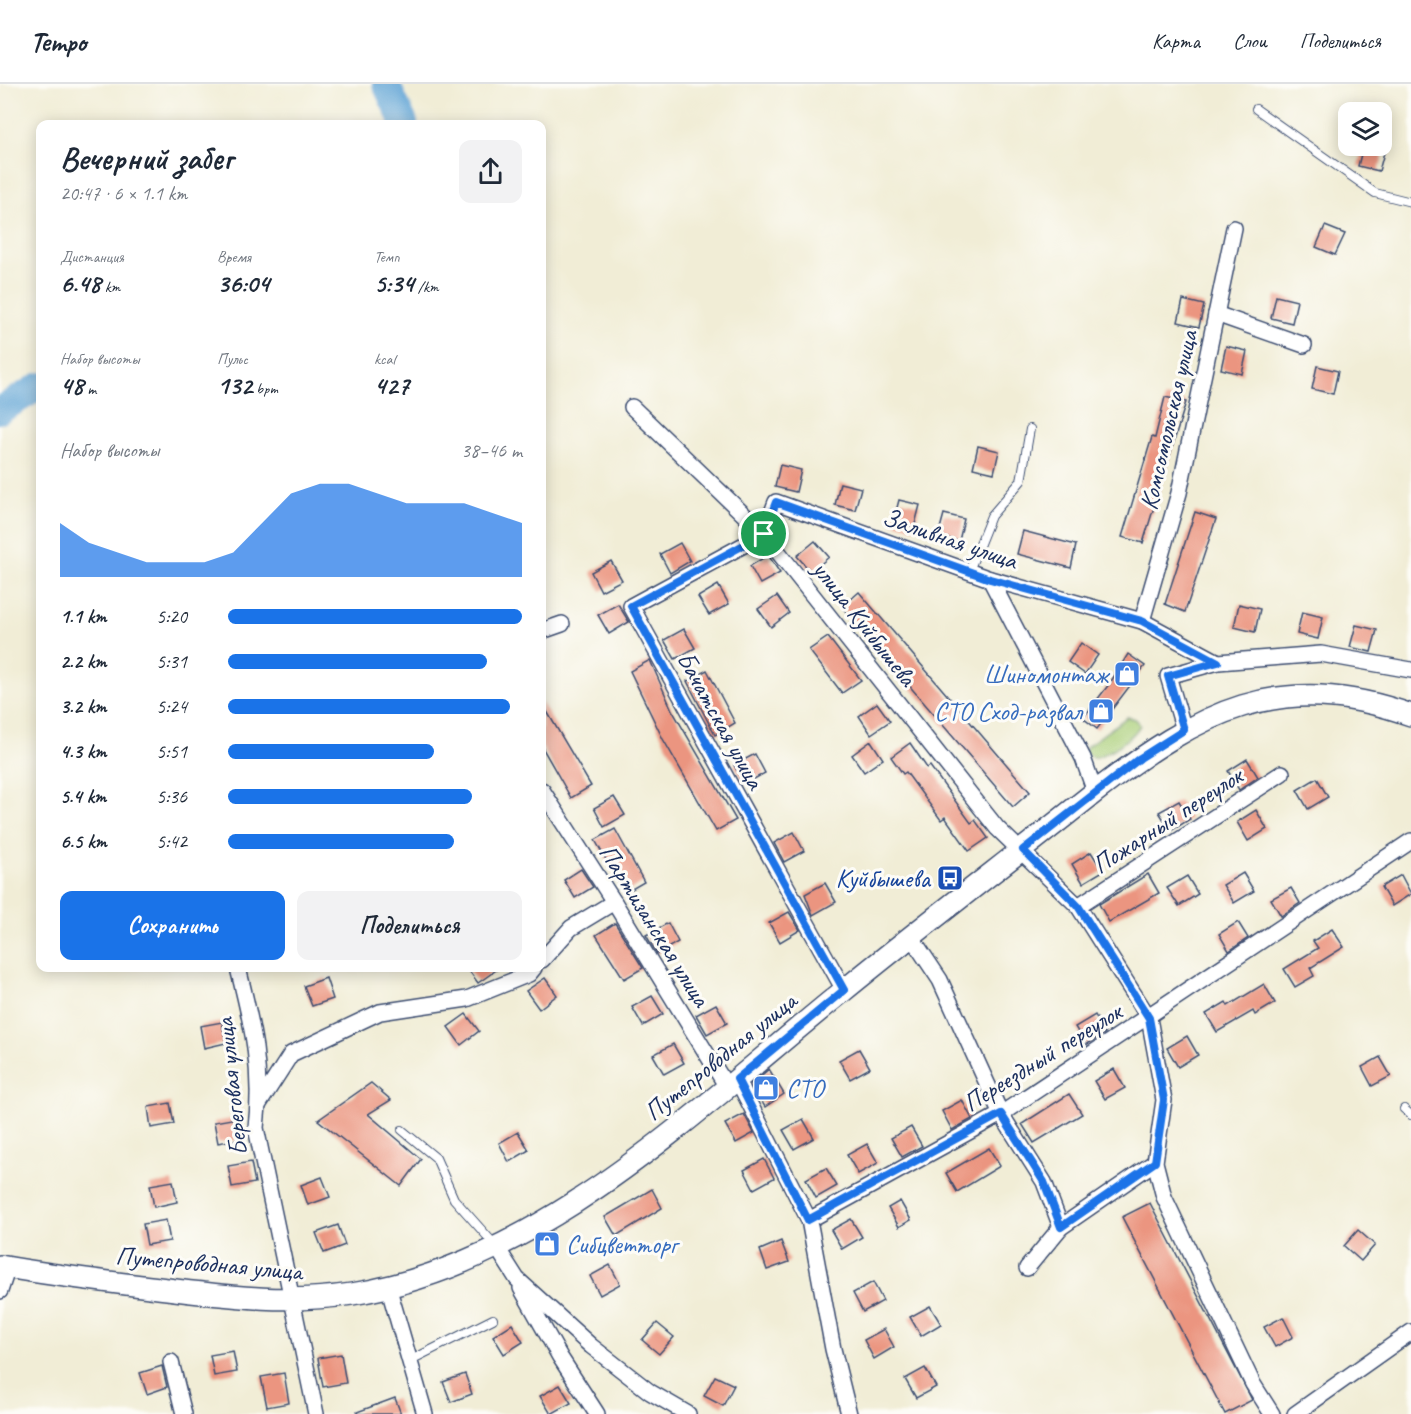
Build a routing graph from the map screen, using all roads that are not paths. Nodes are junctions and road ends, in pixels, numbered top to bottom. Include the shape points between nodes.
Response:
1 (1256, 109) dead end
2 (1411, 202) edge
3 (1234, 228) dead end
4 (1216, 314) junction
5 (1304, 345) dead end
6 (632, 407) dead end
7 (1030, 429) dead end
8 (764, 534) junction
9 (969, 571) junction
10 (990, 579) junction
11 (1142, 621) junction
12 (562, 624) dead end
13 (546, 630) edge
14 (1218, 662) junction
15 (1411, 670) edge
16 (1411, 715) edge
17 (1184, 730) junction
18 (1282, 774) dead end
19 (1095, 792) junction
20 (546, 796) edge
21 (1411, 841) edge
22 (1023, 850) junction
23 (614, 902) junction
24 (1078, 906) junction
25 (912, 938) junction
26 (546, 956) edge
27 (239, 972) edge
28 (531, 972) edge
29 (844, 990) junction
30 (1149, 1018) junction
31 (732, 1083) junction
32 (259, 1104) junction
33 (1404, 1109) dead end
34 (1001, 1114) junction
35 (1411, 1116) edge
36 (402, 1130) dead end
37 (1155, 1162) junction
38 (808, 1220) junction
39 (1061, 1227) junction
40 (499, 1250) junction
41 (4, 1266) edge
42 (1028, 1268) dead end
43 (388, 1286) junction
44 (0, 1291) edge
45 (291, 1301) junction
46 (493, 1319) dead end
47 (1411, 1332) edge
48 (409, 1361) junction
49 (171, 1362) dead end
50 (184, 1414) edge
51 (316, 1414) edge
52 (425, 1414) edge
53 (597, 1414) edge
54 (688, 1414) edge
55 (849, 1414) edge
56 (1272, 1414) edge
57 (1295, 1414) edge

1 - 2 lane via 1375,193
3 - 4 street, Комсомольская улица
4 - 5 street
4 - 11 street, Комсомольская улица via 1179,493
6 - 8 street, улица Куйбышева
7 - 9 lane via 1021,481 991,516
8 - 9 street, Заливная улица via 776,502
8 - 22 street, улица Куйбышева via 997,828
8 - 29 street, Бачатская улица via 631,606
9 - 10 street, Заливная улица
10 - 11 street, Заливная улица
10 - 19 street via 1083,758
11 - 14 street, Заливная улица
12 - 13 street
14 - 15 street via 1321,654
14 - 17 street via 1168,676
16 - 17 main road, Путепроводная улица via 1346,696 1292,696 1239,706
17 - 19 main road, Путепроводная улица
18 - 24 street, Пожарный переулок
19 - 22 main road, Путепроводная улица
20 - 23 street, Партизанская улица
21 - 30 street, Переездный переулок
22 - 24 street, улица Куйбышева
22 - 25 main road, Путепроводная улица
23 - 26 street via 572,928
23 - 31 street, Партизанская улица
24 - 30 street, улица Куйбышева
25 - 29 main road, Путепроводная улица
25 - 34 street via 940,980
27 - 32 street, Береговая улица via 256,1044
28 - 32 street via 467,999 380,1012 291,1054
29 - 31 main road, Путепроводная улица
30 - 34 street, Переездный переулок
30 - 37 street via 1164,1100
31 - 38 street, Партизанская улица
31 - 40 main road, Путепроводная улица via 585,1195
32 - 45 street, Береговая улица via 256,1128
33 - 35 lane
34 - 38 street, Переездный переулок
34 - 39 street via 1044,1182
36 - 40 lane via 436,1158 454,1199
37 - 39 street
37 - 56 street via 1164,1197 1253,1384
38 - 55 street, Партизанская улица
39 - 42 street
40 - 43 main road, Путепроводная улица
40 - 53 street
40 - 54 street via 517,1279 591,1346 650,1392
41 - 44 street
41 - 45 main road, Путепроводная улица via 227,1297
43 - 45 main road, Путепроводная улица
43 - 48 street
45 - 51 street, Береговая улица
46 - 48 lane
47 - 57 street
48 - 52 street
49 - 50 street

